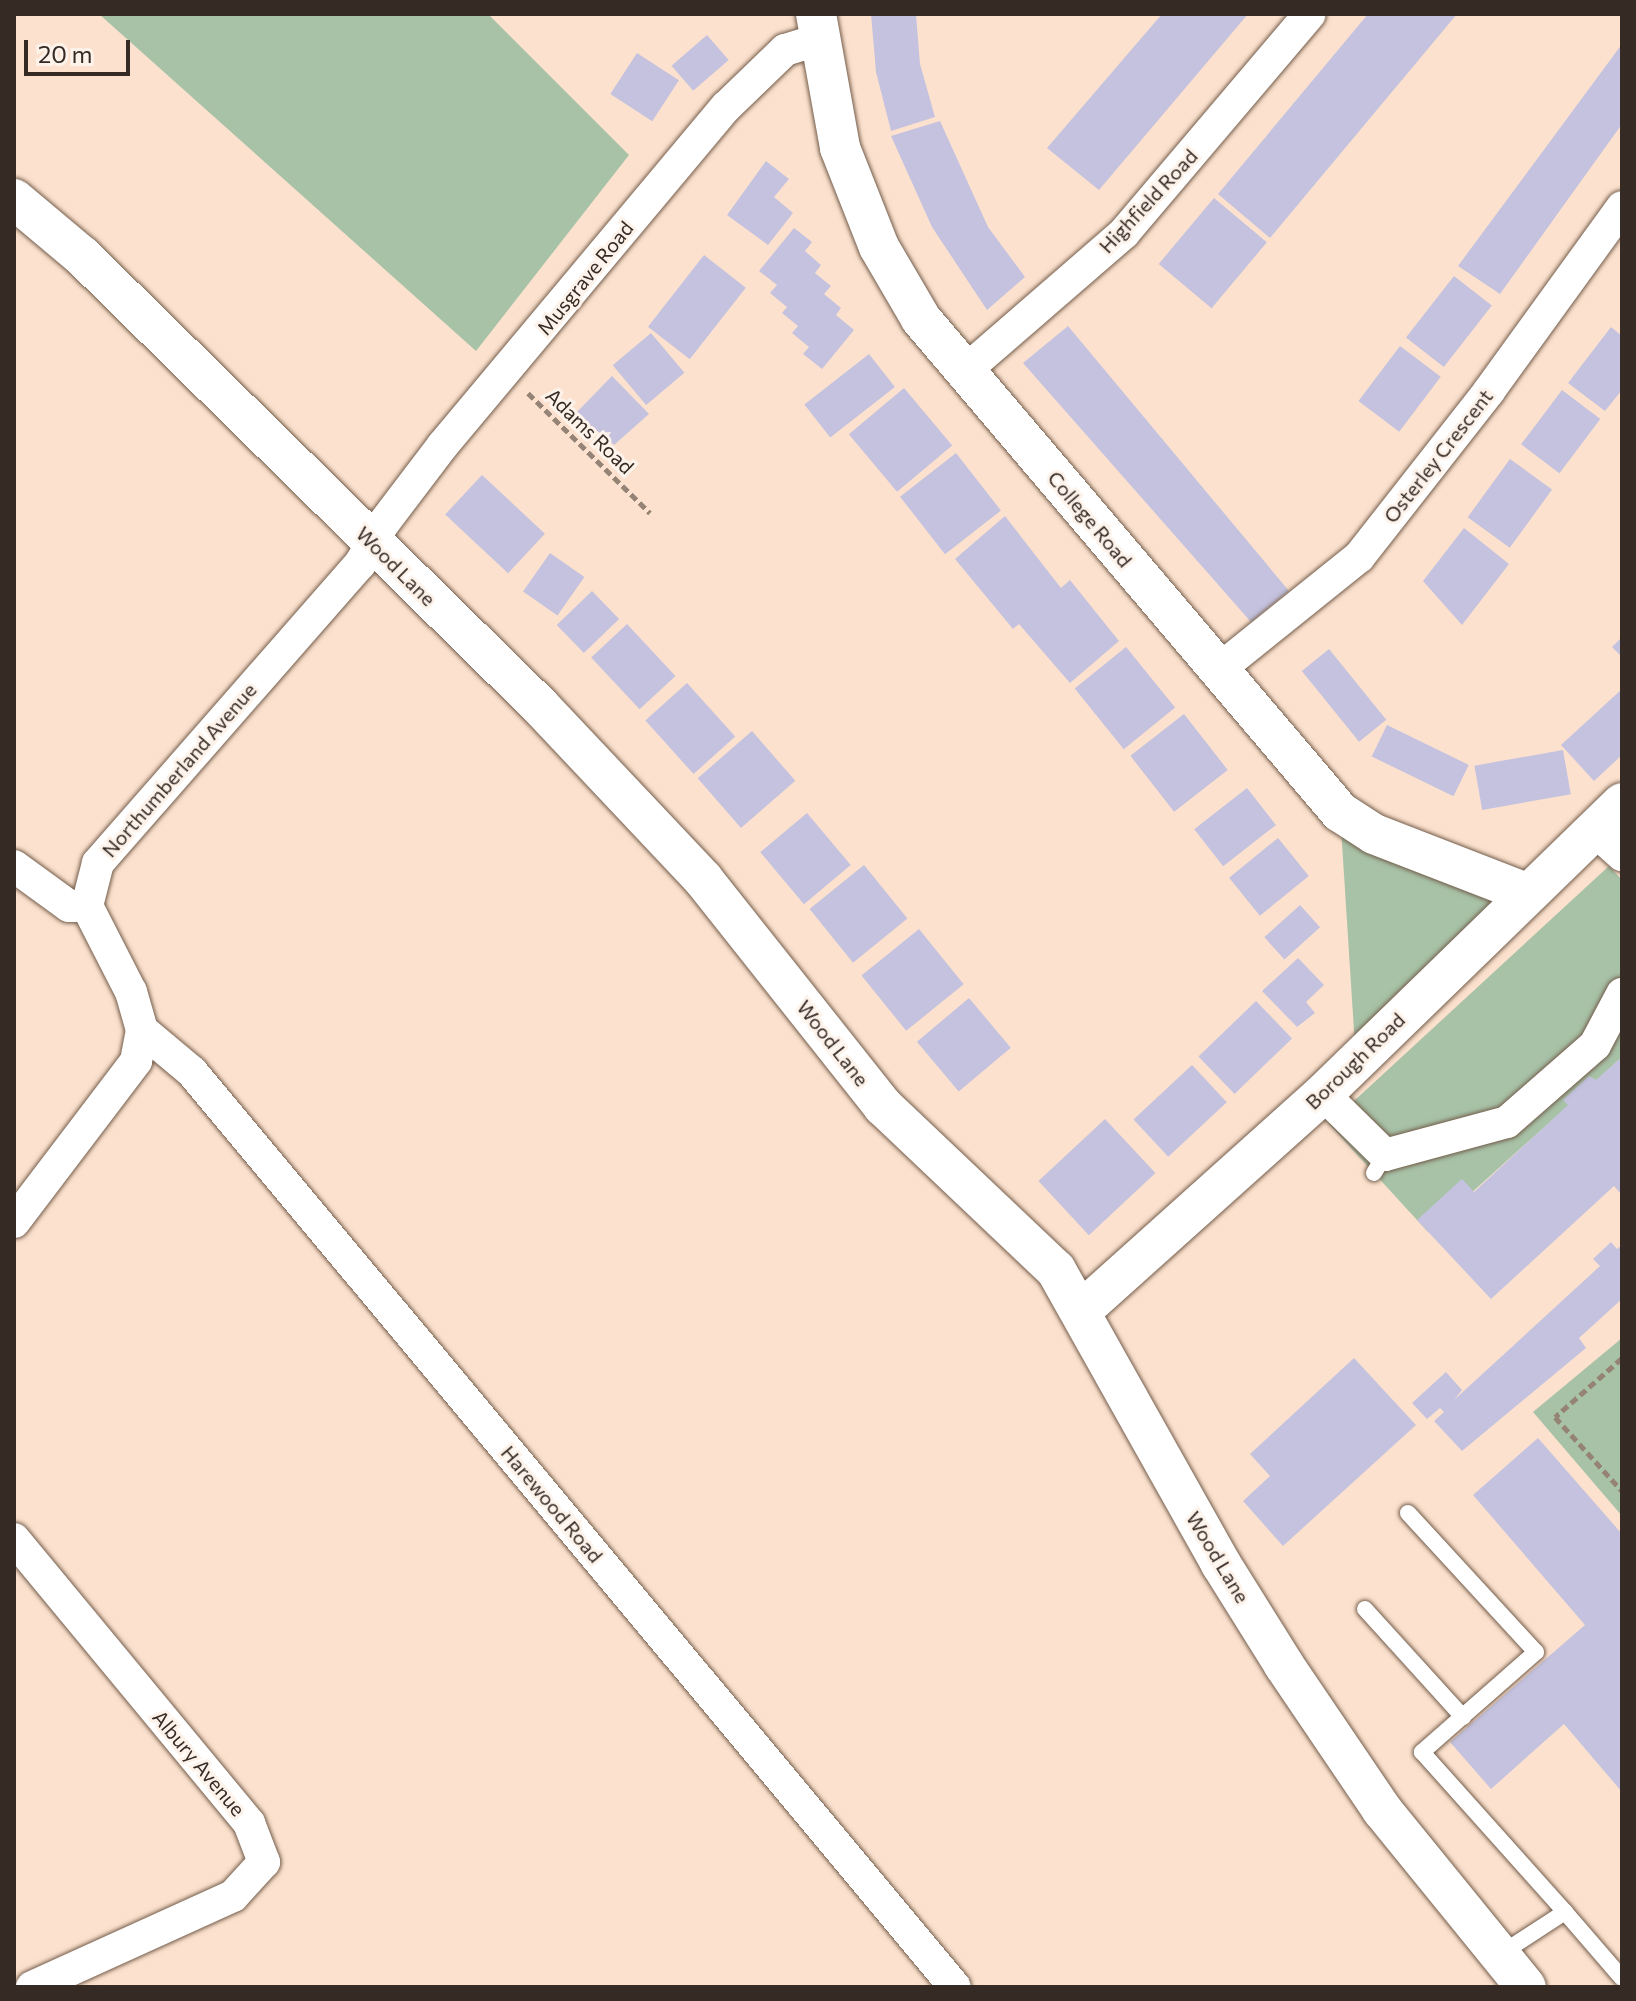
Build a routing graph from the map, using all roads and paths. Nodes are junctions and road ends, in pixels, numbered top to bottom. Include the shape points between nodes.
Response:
1 (1310, 14) edge
2 (817, 27) edge
3 (14, 199) edge
4 (1622, 207) edge
5 (966, 370) junction
6 (507, 373) junction
7 (650, 513) dead end
8 (372, 542) junction
9 (1217, 671) junction
10 (1613, 829) edge
11 (14, 866) edge
12 (1526, 893) junction
13 (87, 906) junction
14 (1622, 994) edge
15 (142, 1030) junction
16 (1323, 1094) junction
17 (14, 1222) edge
18 (1081, 1311) junction
19 (1622, 1358) edge
20 (1622, 1491) edge
21 (1408, 1513) dead end
22 (14, 1539) edge
23 (1365, 1609) dead end
24 (1463, 1717) junction
25 (1565, 1912) junction
26 (1498, 1956) junction
27 (1622, 1978) edge
28 (32, 1987) edge
29 (955, 1987) edge
30 (1526, 1987) edge

1 - 5 street, Highfield Road via 1124,233
2 - 5 street, College Road via 840,148 879,247 921,319
2 - 6 street, Musgrave Road via 726,107
3 - 8 street, Wood Lane via 82,256
4 - 9 street, Osterley Crescent via 1489,391 1359,557
5 - 9 street, College Road
6 - 7 path, Adams Road
6 - 8 street, Musgrave Road via 443,445
8 - 13 street, Northumberland Avenue via 360,564 98,863
8 - 18 street, Wood Lane via 540,706 703,879 883,1106 1056,1270
9 - 12 street, College Road via 1340,812 1374,834
10 - 12 street, Borough Road
11 - 13 street via 69,906
12 - 16 street, Borough Road
13 - 15 street via 131,992
14 - 16 street via 1595,1045 1507,1122 1380,1164
15 - 17 street via 136,1061
15 - 29 street, Harewood Road via 192,1072
16 - 18 street, Borough Road
18 - 26 street, Wood Lane via 1221,1564 1284,1665 1382,1810
19 - 20 path via 1555,1417
21 - 24 lane via 1536,1652
22 - 28 street, Albury Avenue via 249,1823 264,1862 233,1896
23 - 24 lane
24 - 25 lane via 1422,1752
25 - 26 lane
25 - 27 lane
26 - 30 street, Wood Lane

